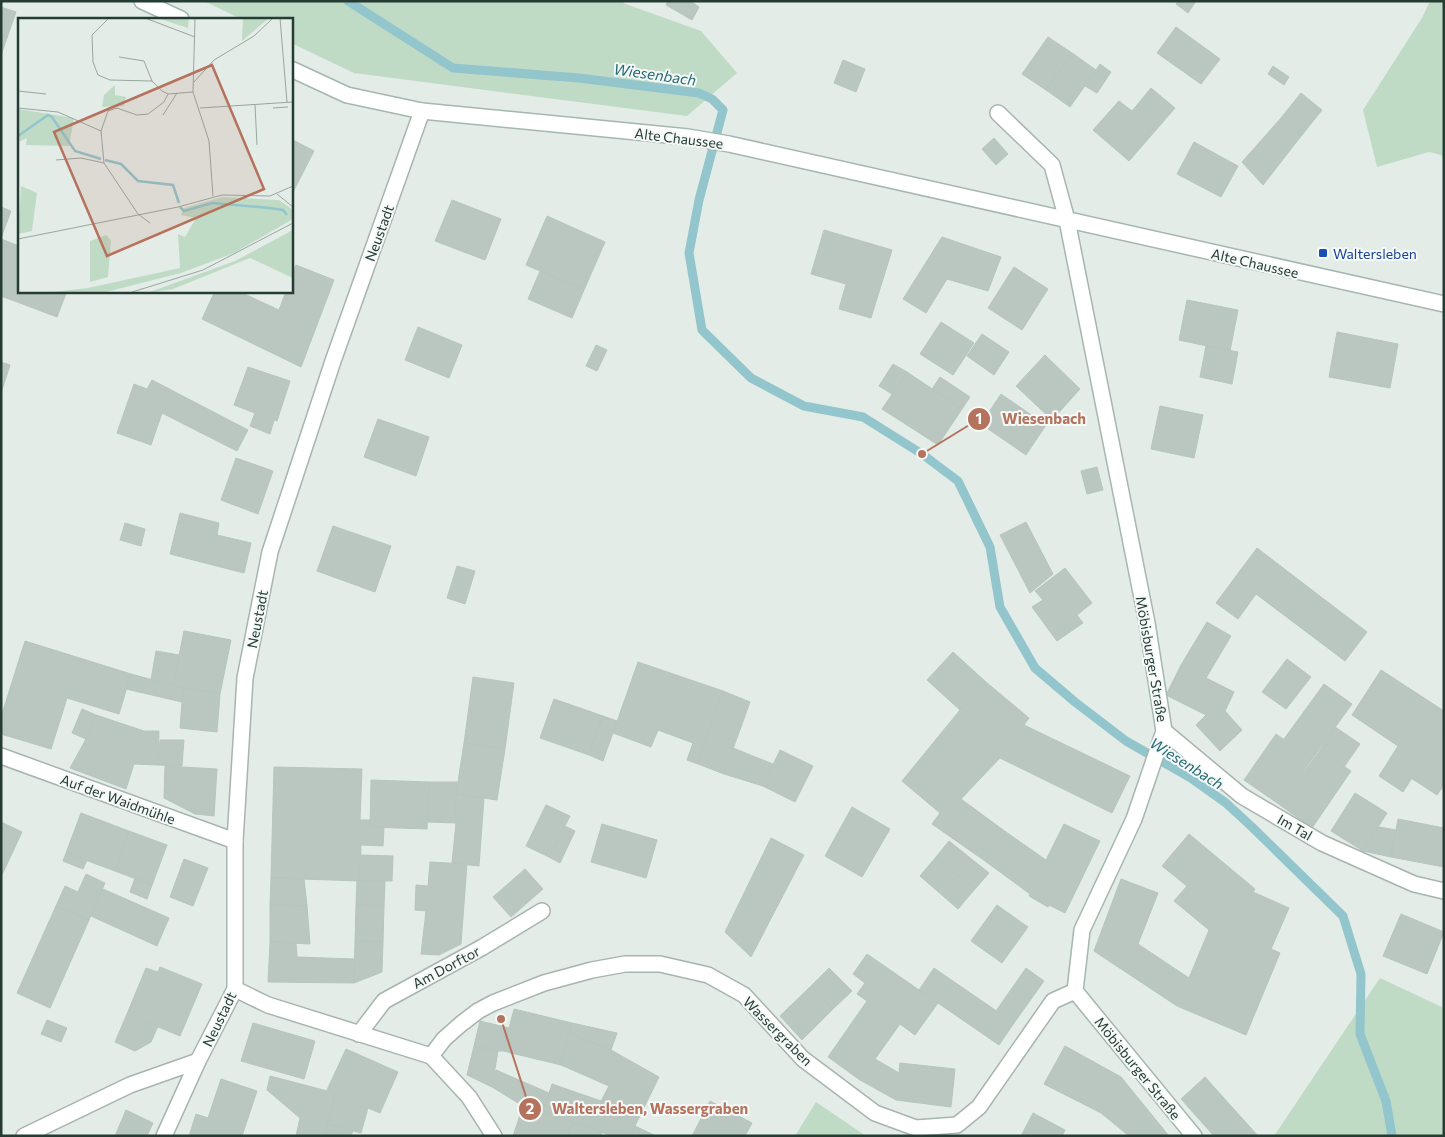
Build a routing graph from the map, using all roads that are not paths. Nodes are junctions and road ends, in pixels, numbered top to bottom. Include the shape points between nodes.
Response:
1 (142, 1) edge
2 (179, 18) edge
3 (292, 69) edge
4 (422, 111) junction
5 (998, 112) dead end
6 (1067, 220) junction
7 (1444, 304) edge
8 (1164, 731) junction
9 (1, 756) edge
10 (234, 841) junction
11 (1444, 891) edge
12 (542, 911) dead end
13 (235, 989) junction
14 (1075, 991) junction
15 (359, 1034) junction
16 (431, 1056) junction
17 (198, 1061) junction
18 (24, 1136) edge
19 (164, 1136) edge
20 (494, 1136) edge
21 (1194, 1136) edge

1 - 2 street
3 - 4 street, Alte Chaussee via 347,95
4 - 6 street, Alte Chaussee via 688,137
4 - 10 street, Neustadt via 333,360 270,552 245,678
5 - 6 street via 1052,165
6 - 7 street, Alte Chaussee
6 - 8 street, Möbisburger Straße via 1147,623
8 - 11 street, Im Tal via 1242,796 1322,843 1414,884
8 - 14 street, Möbisburger Straße via 1134,819 1082,930
9 - 10 street, Auf der Waidmühle
10 - 13 street, Neustadt
12 - 15 street, Am Dorftor via 384,1000
13 - 15 street via 268,1005
13 - 17 street, Neustadt
14 - 16 street, Wassergraben via 1053,1001 979,1107 957,1125 916,1128 875,1113 803,1059 744,995 708,975 660,964 625,964 592,970 518,993 478,1011 444,1039
14 - 21 street, Möbisburger Straße
15 - 16 street
16 - 20 street via 469,1097
17 - 18 street via 130,1085
17 - 19 street, Neustadt

